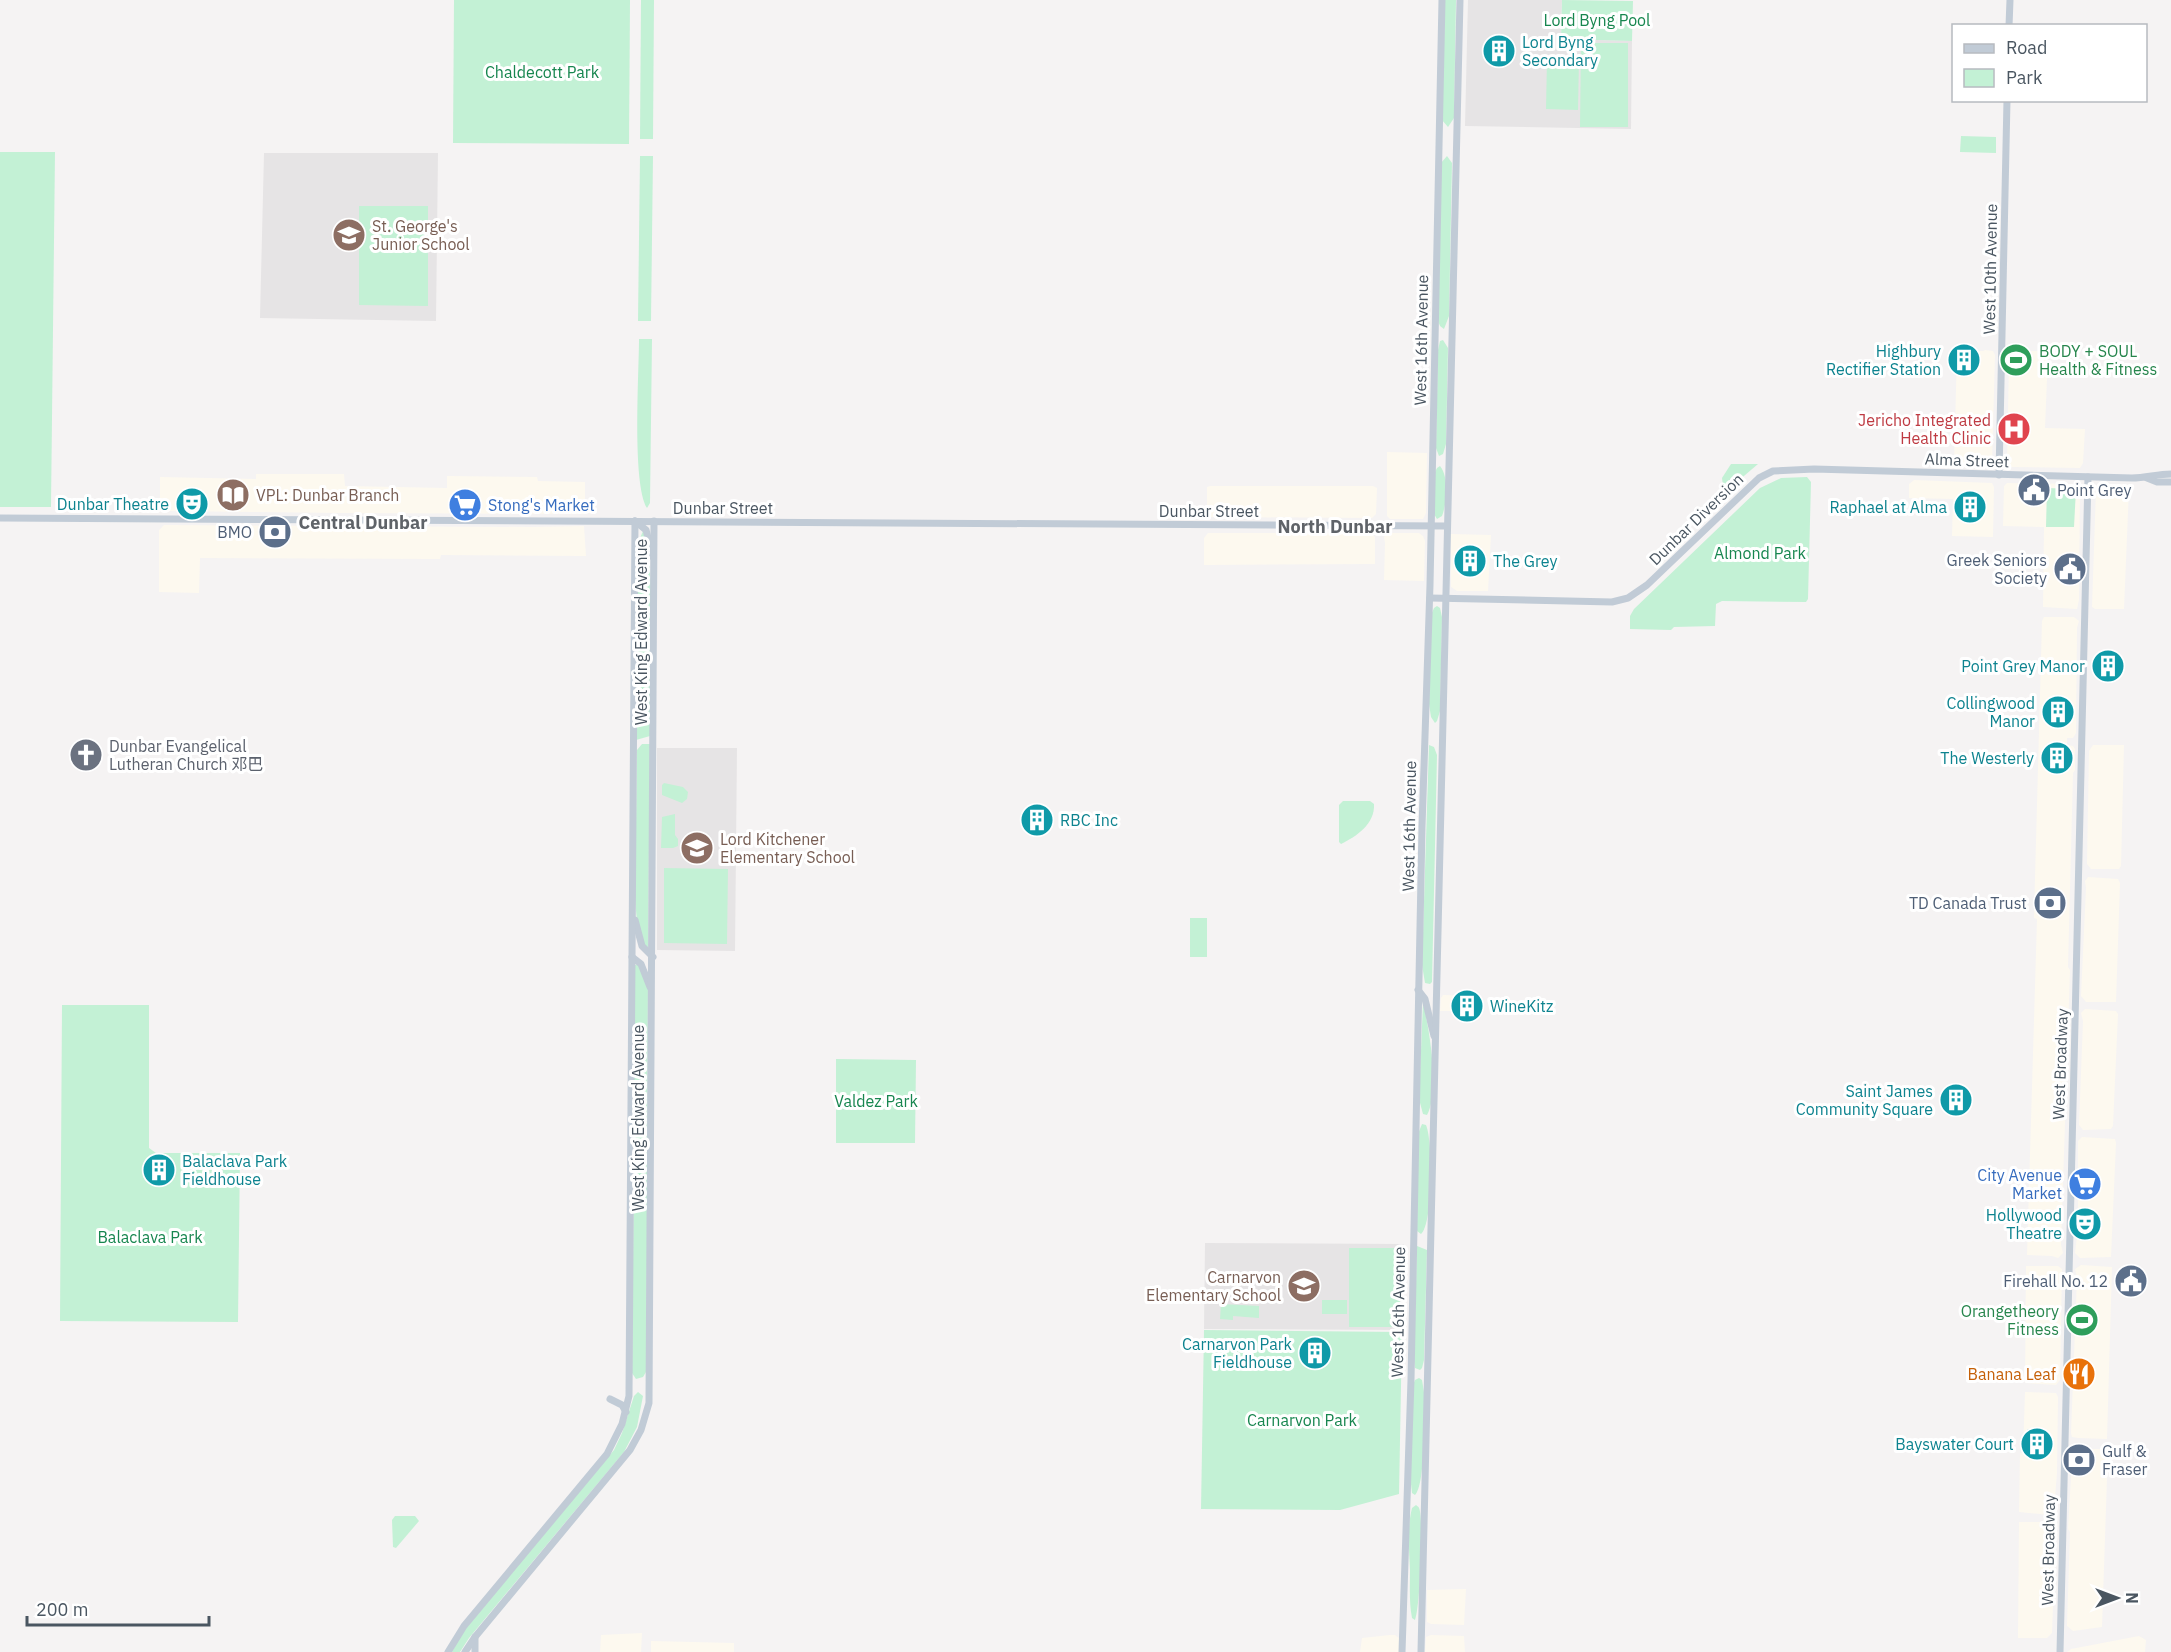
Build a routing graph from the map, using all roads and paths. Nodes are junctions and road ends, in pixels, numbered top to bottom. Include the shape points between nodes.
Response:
1 (1442, 0) edge
2 (1460, 0) edge
3 (2010, 0) edge
4 (2009, 24) edge
5 (2007, 102) edge
6 (1787, 469) joint
7 (2171, 474) edge
8 (1999, 475) junction
9 (2088, 477) junction
10 (2147, 478) junction
11 (2171, 482) edge
12 (0, 518) edge
13 (635, 521) junction
14 (654, 522) junction
15 (1431, 525) junction
16 (1446, 526) junction
17 (654, 559) junction
18 (1430, 598) junction
19 (1446, 598) junction
20 (632, 903) junction
21 (632, 957) junction
22 (653, 957) junction
23 (1418, 990) junction
24 (652, 996) junction
25 (1436, 1041) junction
26 (610, 1399) dead end
27 (626, 1412) junction
28 (475, 1637) junction
29 (448, 1652) edge
30 (465, 1652) edge
31 (475, 1652) edge
32 (1402, 1652) edge
33 (1421, 1652) edge
34 (2060, 1652) edge

1 - 15 main road, West 16th Avenue
2 - 16 main road, West 16th Avenue
3 - 4 main road
5 - 8 main road, West 10th Avenue
6 - 8 main road, Alma Street
6 - 19 main road, Dunbar Diversion via 1759,478 1647,585 1628,598 1612,602
7 - 10 main road, Alma Street
8 - 9 main road, Alma Street
9 - 10 main road, Alma Street
9 - 34 main road, West Broadway
10 - 11 main road, Alma Street
12 - 13 main road, Dunbar Street
13 - 14 main road, Dunbar Street
13 - 17 main road via 646,530
13 - 20 main road, West King Edward Avenue
14 - 15 main road, Dunbar Street
14 - 17 main road, West King Edward Avenue
15 - 16 main road, Dunbar Street
15 - 18 main road, West 16th Avenue
16 - 19 main road, West 16th Avenue
17 - 22 main road, West King Edward Avenue
18 - 19 main road
18 - 23 main road, West 16th Avenue
19 - 25 main road, West 16th Avenue
20 - 21 main road, West King Edward Avenue
20 - 22 main road via 642,946
21 - 24 main road via 642,966
21 - 27 main road, West King Edward Avenue
22 - 24 main road, West King Edward Avenue
23 - 25 main road via 1425,999
23 - 32 main road, West 16th Avenue
24 - 28 main road, West King Edward Avenue via 647,1412 623,1459
25 - 33 main road, West 16th Avenue
26 - 27 main road
27 - 29 main road, West King Edward Avenue via 607,1454 464,1626
28 - 30 main road, West King Edward Avenue
28 - 31 main road

